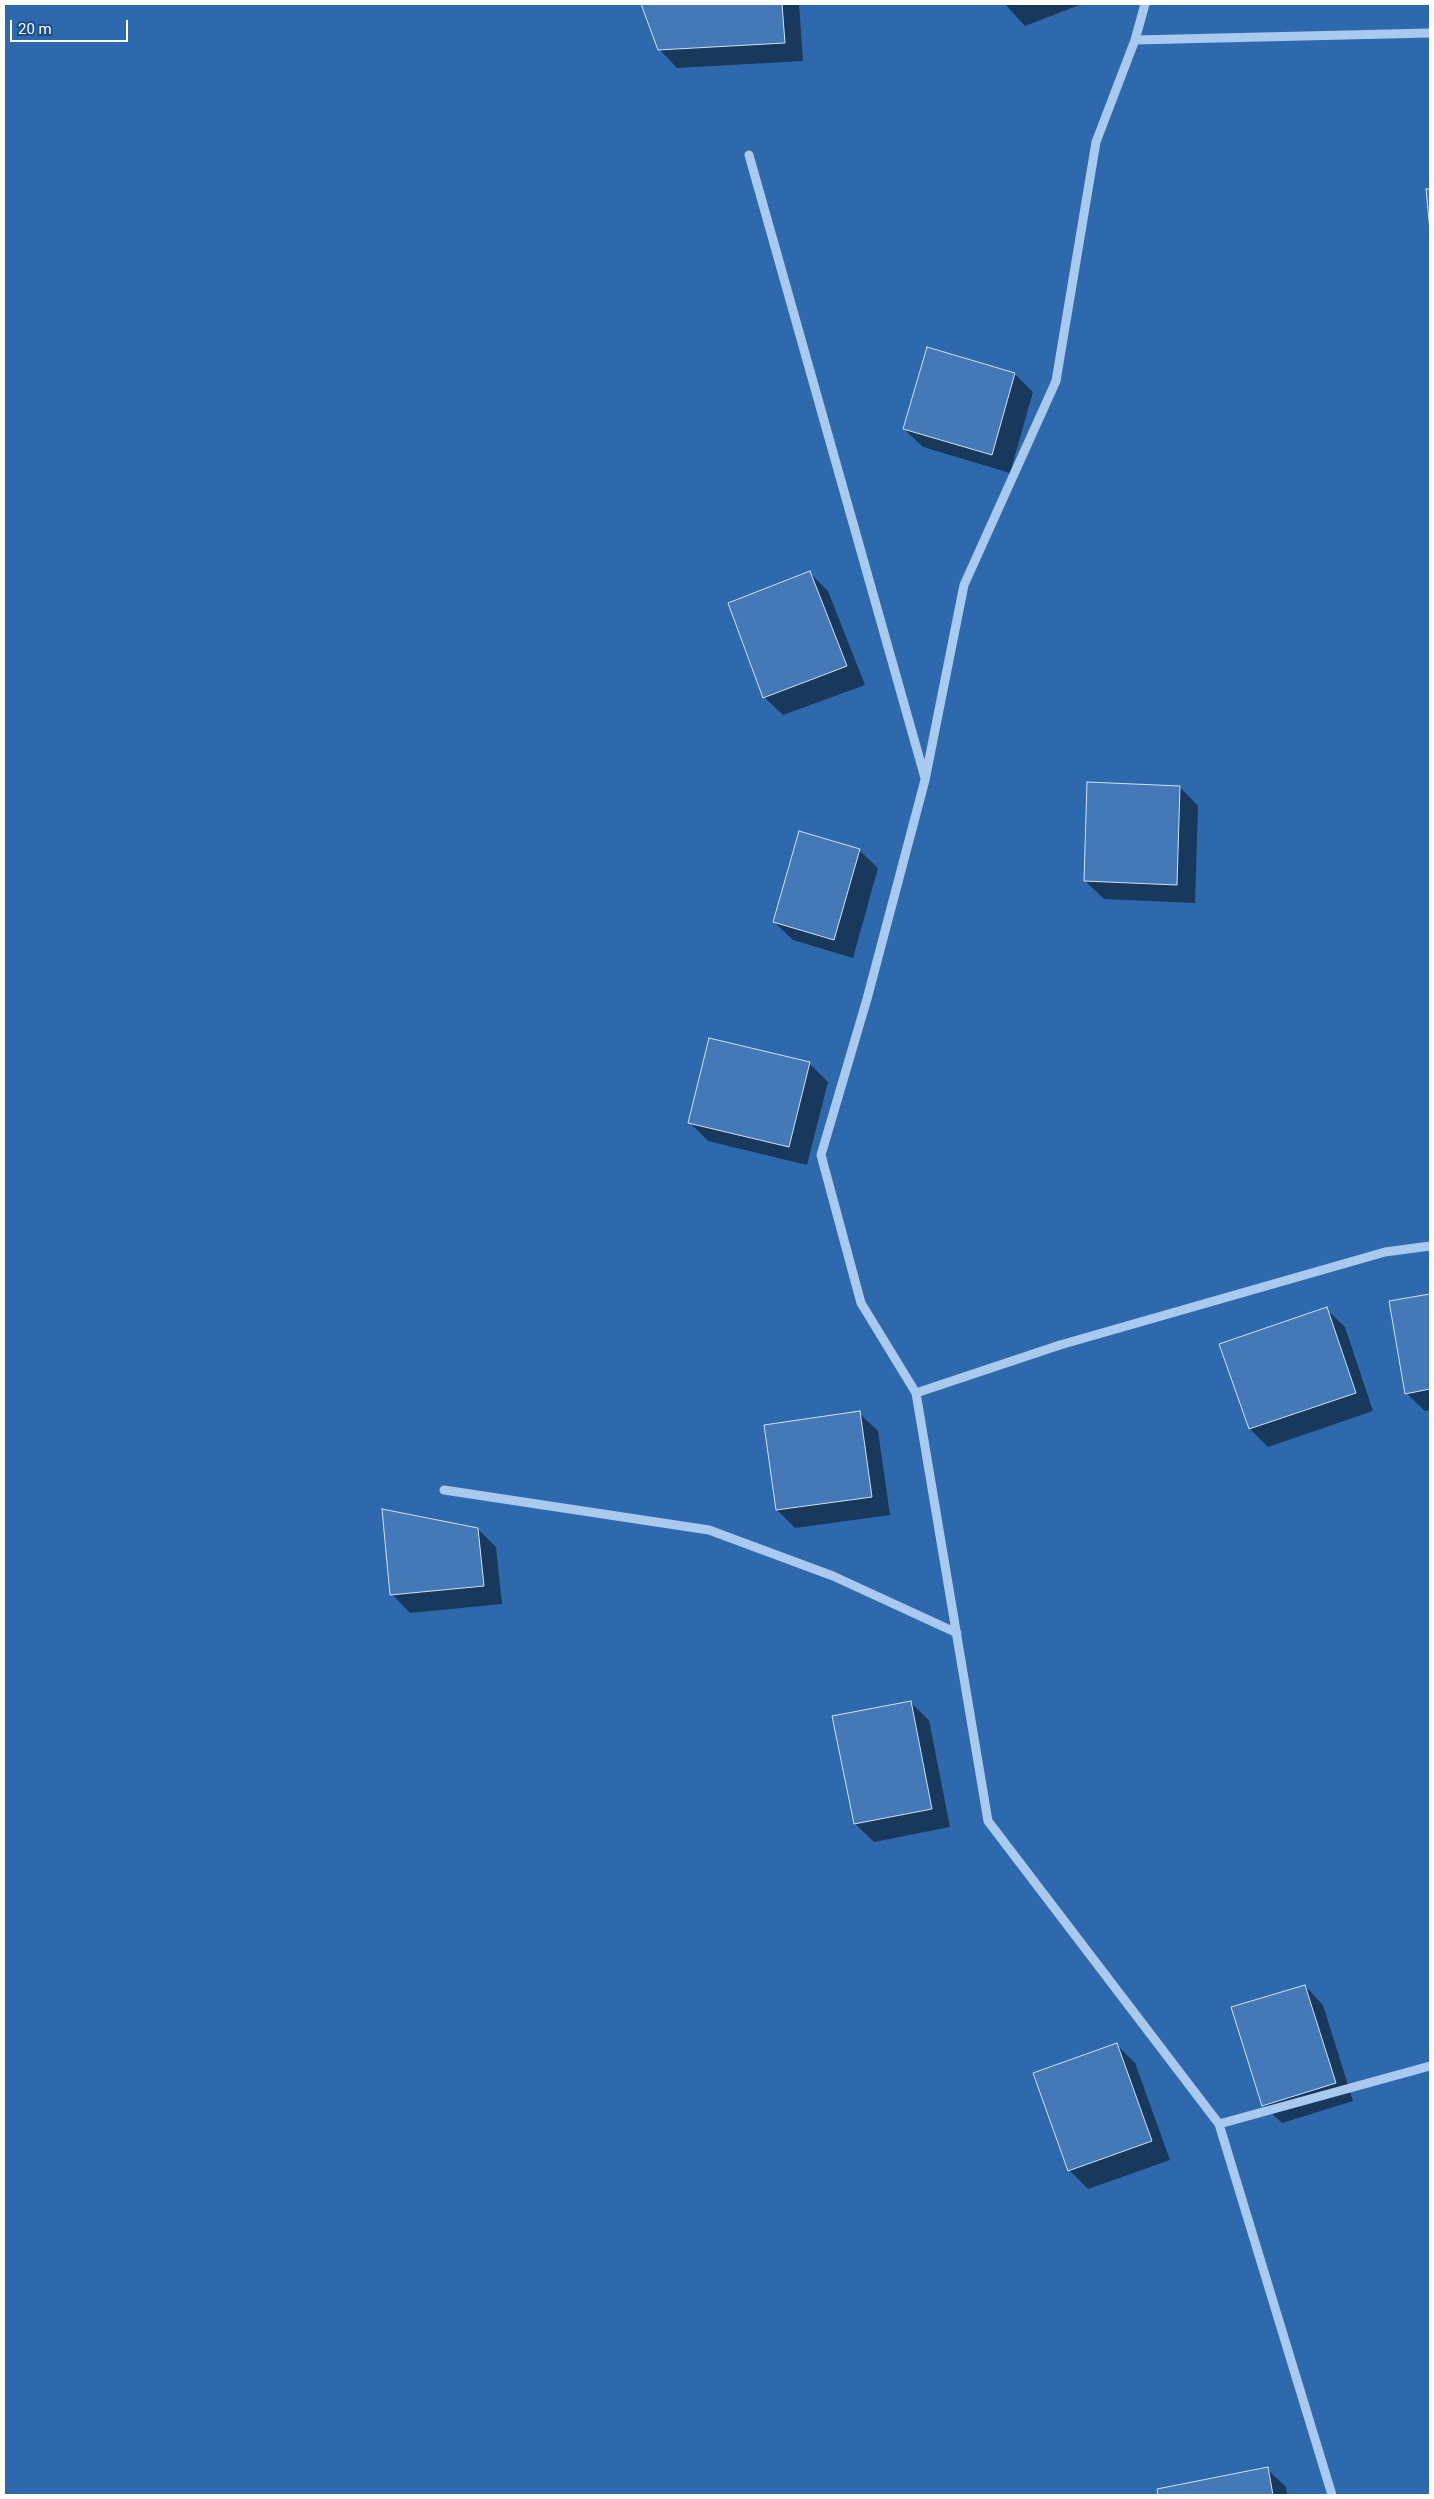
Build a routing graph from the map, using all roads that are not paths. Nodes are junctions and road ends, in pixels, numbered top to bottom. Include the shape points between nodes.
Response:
1 (1145, 4) edge
2 (1430, 33) edge
3 (1135, 40) junction
4 (749, 155) dead end
5 (925, 780) junction
6 (1430, 1246) edge
7 (916, 1393) junction
8 (444, 1490) dead end
9 (957, 1633) junction
10 (1430, 2066) edge
11 (1219, 2124) junction
12 (1332, 2495) edge

1 - 3 street
2 - 3 street
3 - 5 street via 1096,142 1056,381 964,585
4 - 5 street
5 - 7 street via 867,999 821,1155 860,1302
6 - 7 street via 1356,1260 1060,1345
7 - 9 street
8 - 9 street via 709,1530 833,1576
9 - 11 street via 988,1821
10 - 11 street
11 - 12 street

